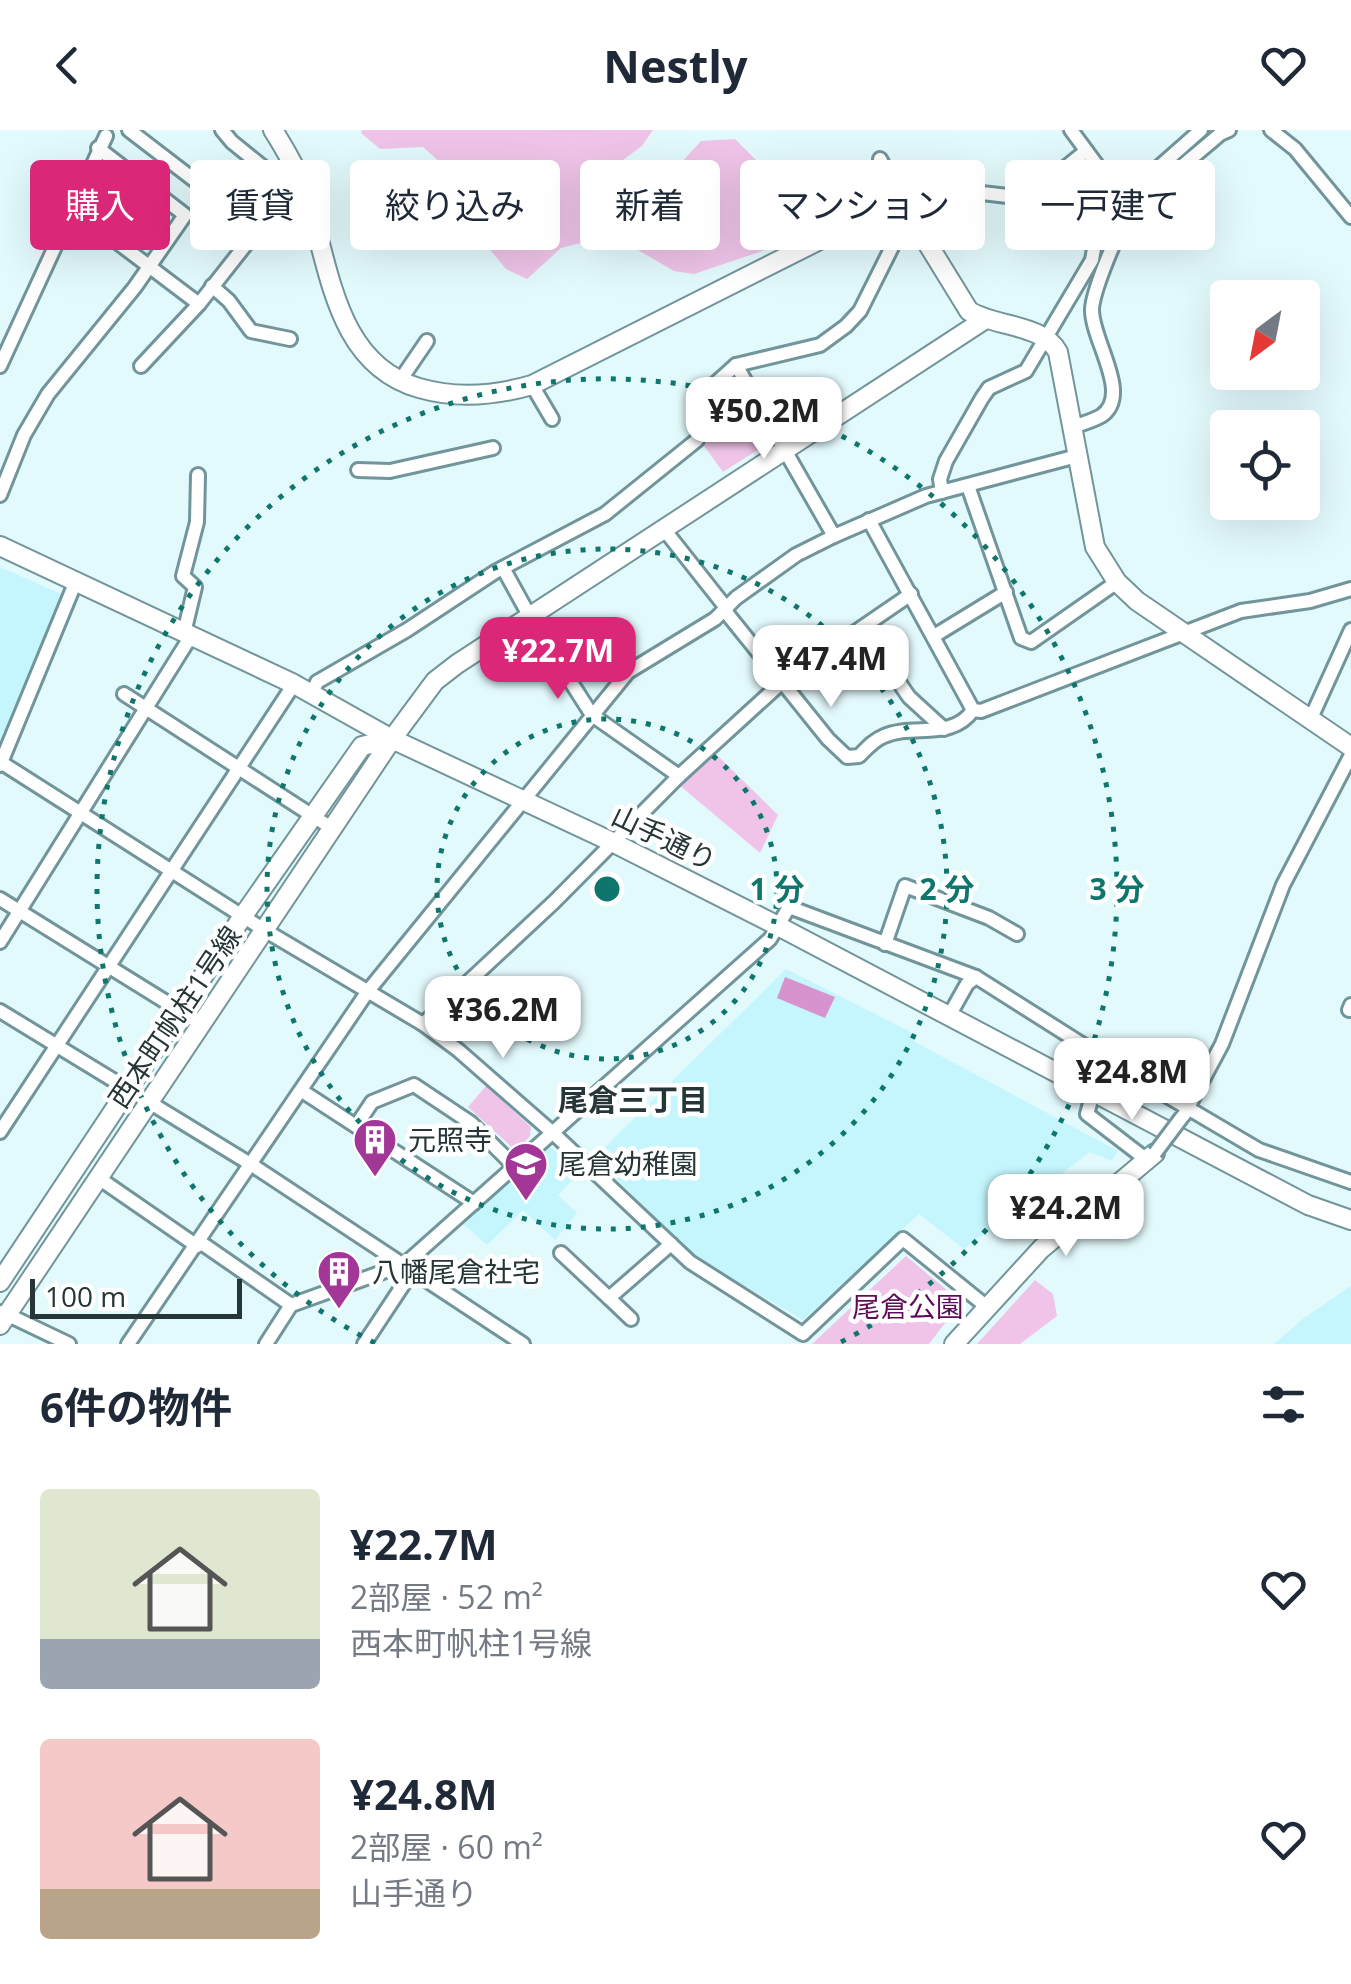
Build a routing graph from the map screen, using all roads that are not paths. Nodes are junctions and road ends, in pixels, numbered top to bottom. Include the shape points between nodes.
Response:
1 (129, 130) edge
2 (222, 130) edge
3 (273, 130) edge
4 (1072, 130) edge
5 (1201, 130) edge
6 (1230, 130) edge
7 (1271, 130) edge
8 (1086, 151) junction
9 (94, 160) edge
10 (122, 160) edge
11 (256, 160) edge
12 (289, 160) edge
13 (1093, 160) edge
14 (1167, 160) edge
15 (190, 177) edge
16 (985, 193) edge
17 (170, 203) edge
18 (1351, 216) edge
19 (170, 237) edge
20 (53, 250) edge
21 (128, 250) edge
22 (161, 250) edge
23 (241, 250) edge
24 (322, 250) edge
25 (800, 250) edge
26 (890, 250) edge
27 (932, 250) edge
28 (1094, 250) edge
29 (150, 266) junction
30 (212, 286) junction
31 (198, 304) junction
32 (984, 320) junction
33 (1046, 338) junction
34 (290, 340) dead end
35 (427, 341) dead end
36 (736, 365) junction
37 (0, 366) edge
38 (141, 366) dead end
39 (398, 382) junction
40 (532, 385) junction
41 (552, 419) dead end
42 (1072, 427) junction
43 (492, 448) dead end
44 (782, 451) junction
45 (1077, 456) junction
46 (358, 470) dead end
47 (198, 475) dead end
48 (968, 486) junction
49 (942, 492) junction
50 (0, 495) edge
51 (870, 520) junction
52 (663, 528) junction
53 (834, 536) junction
54 (0, 546) edge
55 (502, 568) junction
56 (76, 581) junction
57 (1116, 582) junction
58 (1351, 588) edge
59 (1006, 592) junction
60 (912, 594) junction
61 (726, 610) junction
62 (530, 614) junction
63 (862, 628) junction
64 (1351, 630) edge
65 (1187, 633) junction
66 (187, 635) junction
67 (934, 636) junction
68 (294, 684) junction
69 (782, 684) junction
70 (124, 694) dead end
71 (312, 694) junction
72 (148, 709) junction
73 (973, 710) junction
74 (592, 715) junction
75 (1310, 718) junction
76 (944, 729) junction
77 (392, 739) junction
78 (1351, 746) edge
79 (1351, 755) edge
80 (1, 764) edge
81 (240, 768) junction
82 (679, 776) junction
83 (522, 800) junction
84 (82, 812) junction
85 (315, 816) junction
86 (333, 828) junction
87 (612, 842) junction
88 (172, 870) junction
89 (0, 899) edge
90 (19, 912) junction
91 (243, 916) junction
92 (778, 926) junction
93 (266, 931) junction
94 (1017, 934) dead end
95 (0, 942) edge
96 (885, 944) junction
97 (108, 967) junction
98 (976, 976) junction
99 (368, 991) junction
100 (0, 1011) edge
101 (181, 1013) junction
102 (949, 1016) junction
103 (423, 1024) junction
104 (203, 1025) junction
105 (58, 1046) junction
106 (129, 1090) junction
107 (302, 1091) junction
108 (1093, 1093) junction
109 (150, 1102) junction
110 (1185, 1112) junction
111 (356, 1126) junction
112 (0, 1132) edge
113 (552, 1132) junction
114 (1151, 1156) junction
115 (252, 1165) junction
116 (514, 1167) junction
117 (100, 1179) junction
118 (1351, 1182) edge
119 (64, 1188) junction
120 (85, 1201) junction
121 (474, 1203) junction
122 (1351, 1220) edge
123 (198, 1244) junction
124 (671, 1244) junction
125 (561, 1253) dead end
126 (405, 1264) junction
127 (0, 1282) edge
128 (609, 1298) junction
129 (292, 1305) junction
130 (987, 1307) junction
131 (2, 1316) edge
132 (631, 1319) dead end
133 (69, 1344) edge
134 (128, 1344) edge
135 (266, 1344) edge
136 (364, 1344) edge
137 (523, 1344) edge
138 (954, 1344) edge

1 - 15 street
2 - 11 street
3 - 12 street
4 - 8 street
5 - 14 street
6 - 42 street via 1121,229 1092,305 1115,394 1100,416
7 - 18 street
8 - 13 street
8 - 16 street via 1016,197
9 - 10 street via 102,142
17 - 19 street via 185,216
20 - 37 street
21 - 29 street
22 - 29 street
23 - 30 street
24 - 39 street via 345,324 361,350
25 - 40 street
26 - 36 street via 846,326 820,345
27 - 32 street via 969,310
28 - 33 street
29 - 31 street
29 - 50 street via 48,394
30 - 31 street
30 - 34 street via 251,331
31 - 38 street
32 - 33 street
32 - 44 street, 西本町帆柱1号線
33 - 42 street via 1058,352
33 - 49 street via 1026,372 982,398 946,462
35 - 39 street
36 - 44 street
36 - 55 street via 716,383 697,440 605,514
39 - 40 street via 456,396
40 - 41 street
42 - 45 street
43 - 46 street via 390,471
44 - 52 street, 西本町帆柱1号線
44 - 53 street
45 - 48 street
45 - 57 street via 1095,547
47 - 66 street via 183,576 195,587
48 - 49 street
48 - 59 street
49 - 51 street
51 - 53 street
51 - 60 street
52 - 61 street
52 - 62 street, 西本町帆柱1号線
53 - 61 street via 796,555
54 - 56 street, 山手通り
55 - 62 street
55 - 71 street via 317,682
56 - 66 street, 山手通り
56 - 80 street
57 - 59 street via 1031,642 1020,638
57 - 65 street
58 - 65 street via 1241,611
59 - 67 street
60 - 63 street
60 - 67 street
61 - 69 street
61 - 74 street via 628,672
62 - 74 street
62 - 77 street, 西本町帆柱1号線 via 434,682
63 - 69 street
63 - 76 street via 909,697
64 - 75 street
65 - 73 street
65 - 75 street
66 - 68 street, 山手通り
66 - 72 street
67 - 73 street
68 - 71 street, 山手通り
68 - 81 street
69 - 76 street via 847,757 859,756 887,734
69 - 82 street
70 - 72 street
71 - 77 street, 山手通り
72 - 81 street
72 - 84 street
73 - 76 street via 964,722
74 - 82 street
74 - 83 street
75 - 78 street
77 - 83 street, 山手通り
77 - 85 street, 西本町帆柱1号線 via 362,746
77 - 86 street, 西本町帆柱1号線
79 - 110 street via 1284,884 1229,1027
80 - 84 street
81 - 85 street
81 - 88 street
82 - 87 street
83 - 87 street, 山手通り
83 - 99 street
84 - 88 street
84 - 90 street
85 - 86 street
85 - 91 street, 西本町帆柱1号線
86 - 93 street, 西本町帆柱1号線
87 - 92 street, 山手通り
87 - 103 street
88 - 91 street
88 - 97 street
89 - 90 street
90 - 95 street
90 - 97 street
91 - 93 street
91 - 101 street, 西本町帆柱1号線
92 - 96 street via 789,907
92 - 102 street, 山手通り
92 - 113 street
93 - 99 street
93 - 104 street, 西本町帆柱1号線
94 - 96 street via 905,886
96 - 98 street
97 - 101 street
97 - 105 street
98 - 102 street
98 - 110 street
99 - 103 street
99 - 107 street
100 - 105 street
101 - 104 street
101 - 106 street, 西本町帆柱1号線
102 - 108 street, 山手通り
103 - 113 street
104 - 109 street, 西本町帆柱1号線
105 - 106 street
105 - 112 street
106 - 109 street
106 - 119 street, 西本町帆柱1号線
107 - 111 street
107 - 115 street
108 - 114 street via 1087,1114
108 - 122 street, 山手通り via 1308,1205
109 - 115 street
109 - 117 street, 西本町帆柱1号線
110 - 114 street, bridge
110 - 118 street via 1258,1150
111 - 116 street via 372,1102 414,1085 471,1123
111 - 121 street
113 - 116 street
113 - 124 street
114 - 130 street via 1041,1250
115 - 123 street
115 - 126 street
116 - 121 street
117 - 120 street, 西本町帆柱1号線
117 - 123 street
119 - 120 street
119 - 127 street, 西本町帆柱1号線
120 - 131 street, 西本町帆柱1号線
121 - 126 street
123 - 129 street
123 - 134 street
124 - 128 street
124 - 130 street via 803,1334 903,1239
125 - 128 street
126 - 129 street
126 - 136 street via 405,1282
126 - 137 street
128 - 132 street
129 - 135 street
130 - 138 street
131 - 133 street

